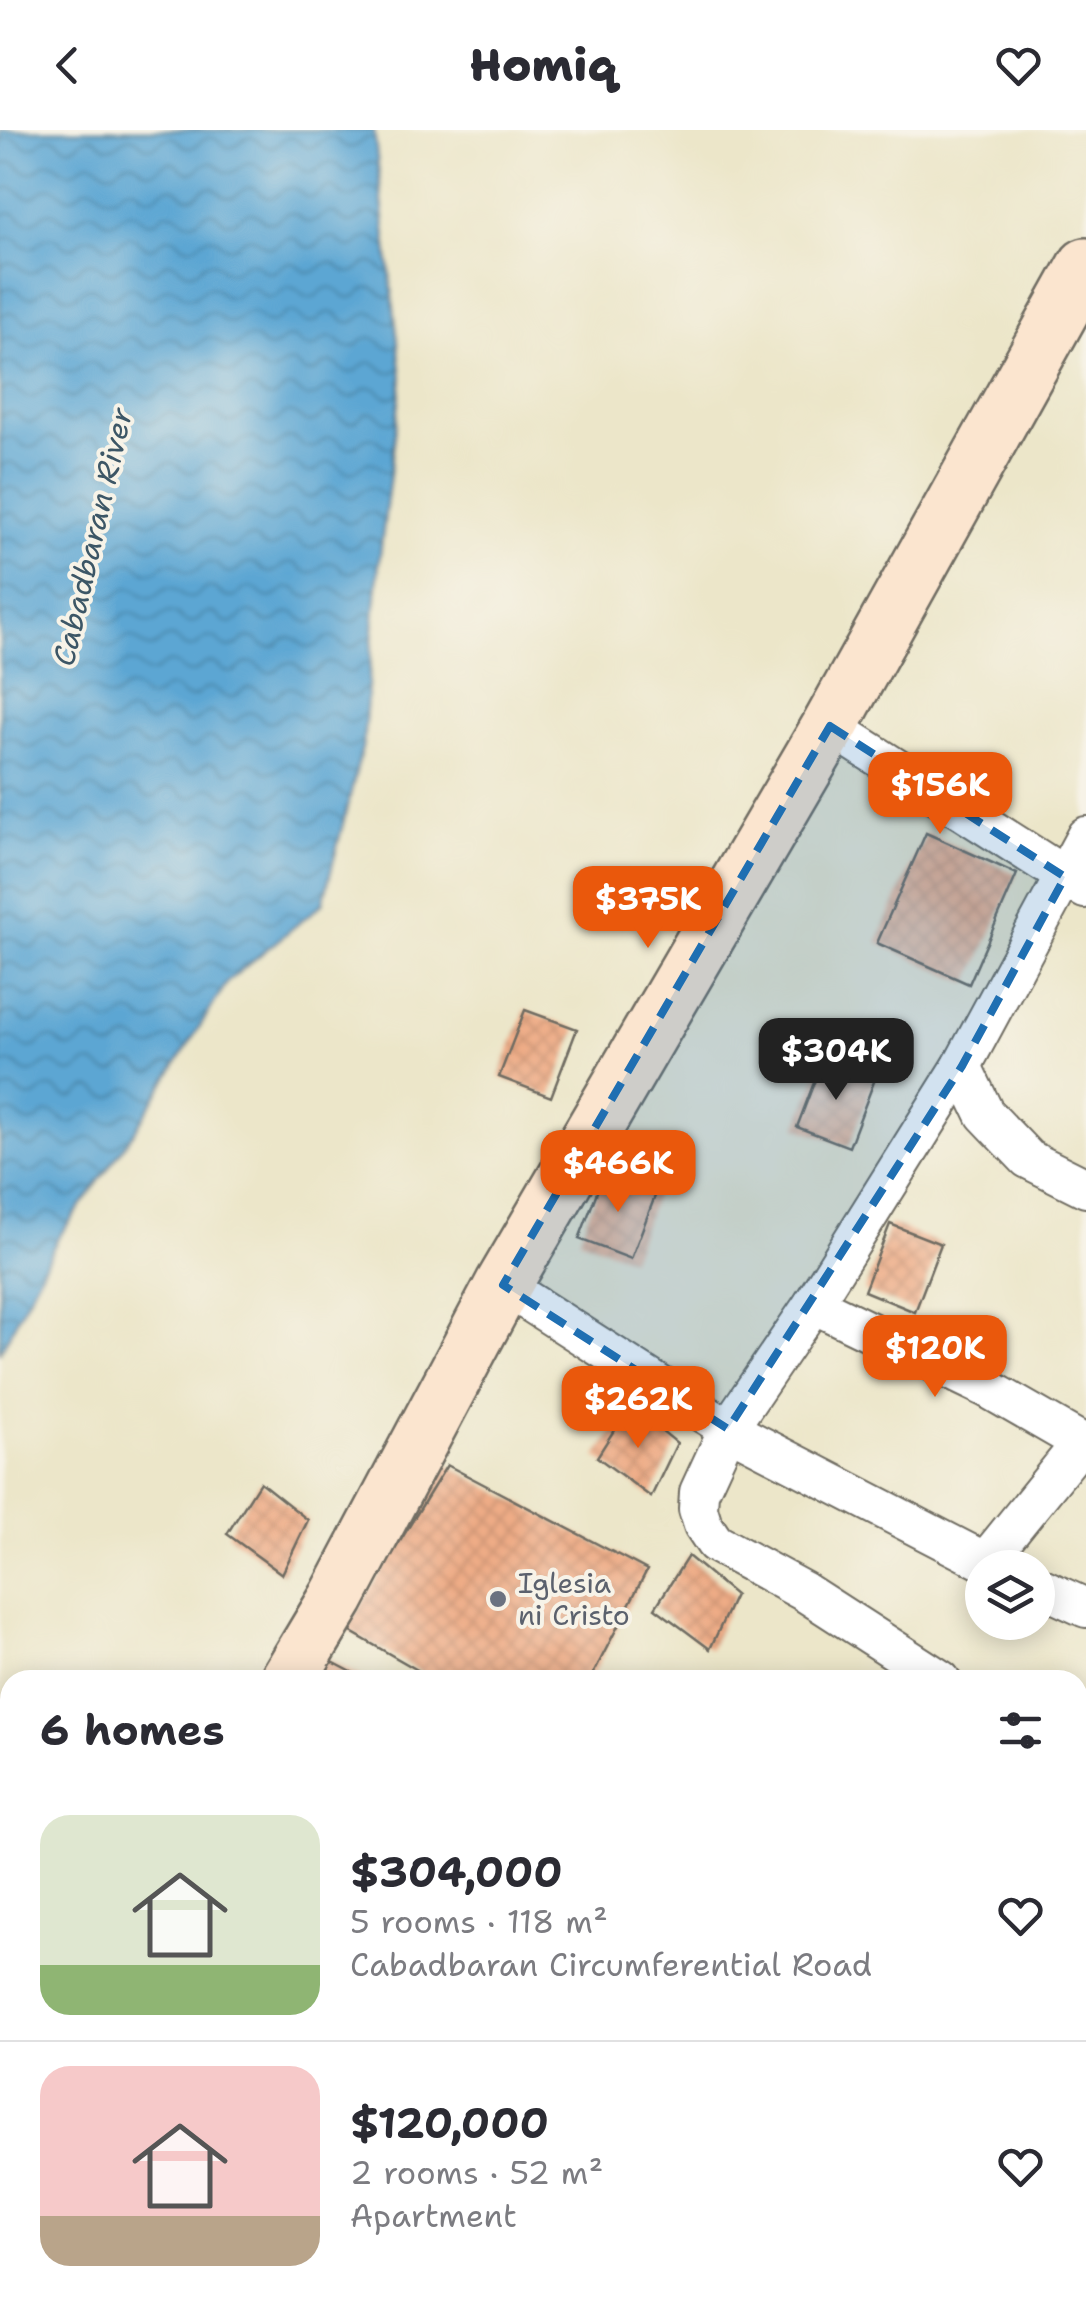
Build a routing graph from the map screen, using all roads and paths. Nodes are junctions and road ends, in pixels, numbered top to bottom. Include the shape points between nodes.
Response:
1 (1086, 266) edge
2 (830, 726) junction
3 (1086, 836) edge
4 (1075, 883) edge
5 (962, 1066) junction
6 (1086, 1188) edge
7 (503, 1285) junction
8 (813, 1304) junction
9 (728, 1429) junction
10 (1084, 1444) edge
11 (1003, 1550) edge
12 (965, 1552) edge
13 (1055, 1594) edge
14 (1086, 1608) edge
15 (294, 1670) edge
16 (925, 1670) edge

1 - 2 main road
2 - 4 street
2 - 7 main road
3 - 4 street
4 - 5 street
5 - 6 street via 985,1114 1028,1160
5 - 8 street
7 - 9 street
7 - 15 main road
8 - 9 street
8 - 10 street via 987,1388
9 - 12 street
9 - 16 street via 699,1492 703,1525 716,1543
10 - 11 street
13 - 14 street

